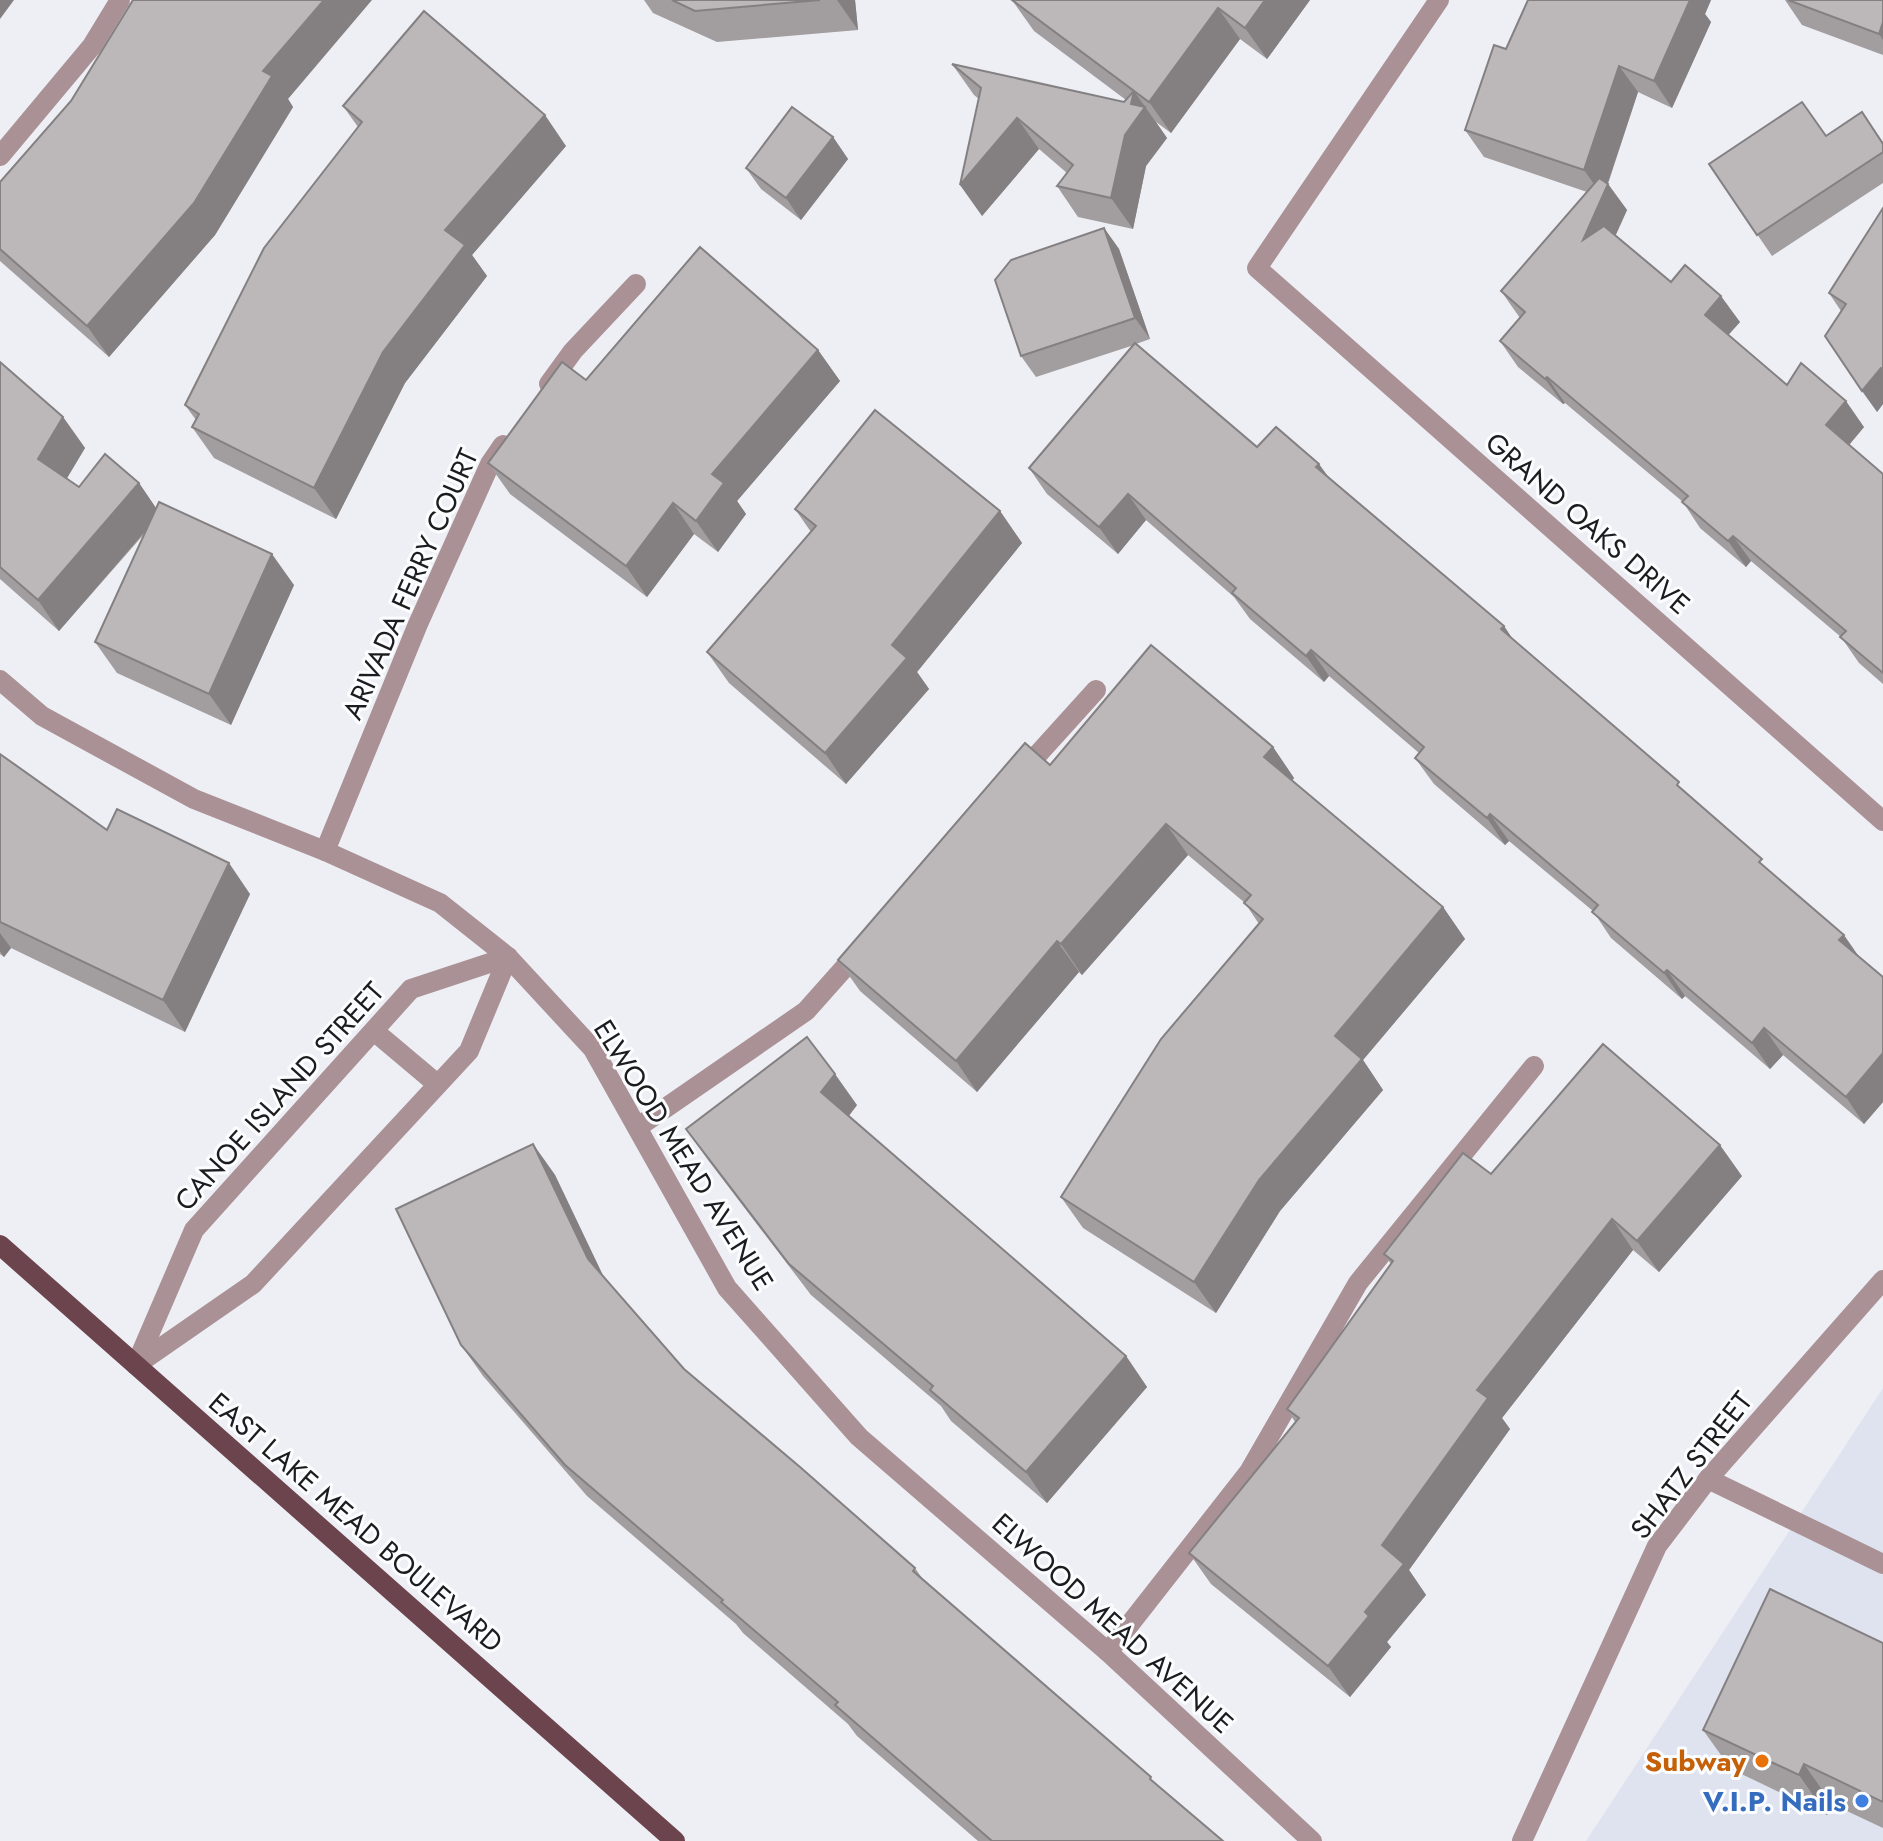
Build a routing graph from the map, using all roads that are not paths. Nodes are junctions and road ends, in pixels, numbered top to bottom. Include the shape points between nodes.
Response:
1 (120, 0) edge
2 (1439, 0) edge
3 (1, 153) edge
4 (636, 284) dead end
5 (536, 401) edge
6 (518, 426) edge
7 (0, 680) edge
8 (1096, 690) dead end
9 (1005, 790) edge
10 (1883, 821) edge
11 (325, 851) junction
12 (879, 929) edge
13 (508, 957) junction
14 (374, 1031) junction
15 (1534, 1066) dead end
16 (437, 1084) junction
17 (638, 1127) junction
18 (0, 1245) edge
19 (1883, 1280) edge
20 (136, 1365) junction
21 (1708, 1479) junction
22 (1883, 1564) edge
23 (1108, 1652) junction
24 (675, 1841) edge
25 (1312, 1841) edge
26 (1522, 1841) edge

1 - 3 street via 92,46
2 - 10 street, GRAND OAKS DRIVE via 1257,268
4 - 5 street via 573,351
6 - 11 street, ARIVADA FERRY COURT via 490,464
7 - 11 street, ELWOOD MEAD AVENUE via 42,716 194,799
8 - 9 street
11 - 13 street, ELWOOD MEAD AVENUE via 440,903
12 - 17 street via 806,1011
13 - 14 street, CANOE ISLAND STREET via 411,989
13 - 16 street via 469,1051
13 - 17 street, ELWOOD MEAD AVENUE via 593,1049
14 - 16 street
14 - 20 street, CANOE ISLAND STREET via 194,1230
15 - 23 street via 1358,1283 1249,1472
16 - 20 street via 253,1284
17 - 23 street, ELWOOD MEAD AVENUE via 727,1288 859,1437
18 - 20 main road, EAST LAKE MEAD BOULEVARD
19 - 21 street, SHATZ STREET
20 - 24 main road, EAST LAKE MEAD BOULEVARD
21 - 22 street
21 - 26 street, SHATZ STREET via 1657,1546
23 - 25 street, ELWOOD MEAD AVENUE

